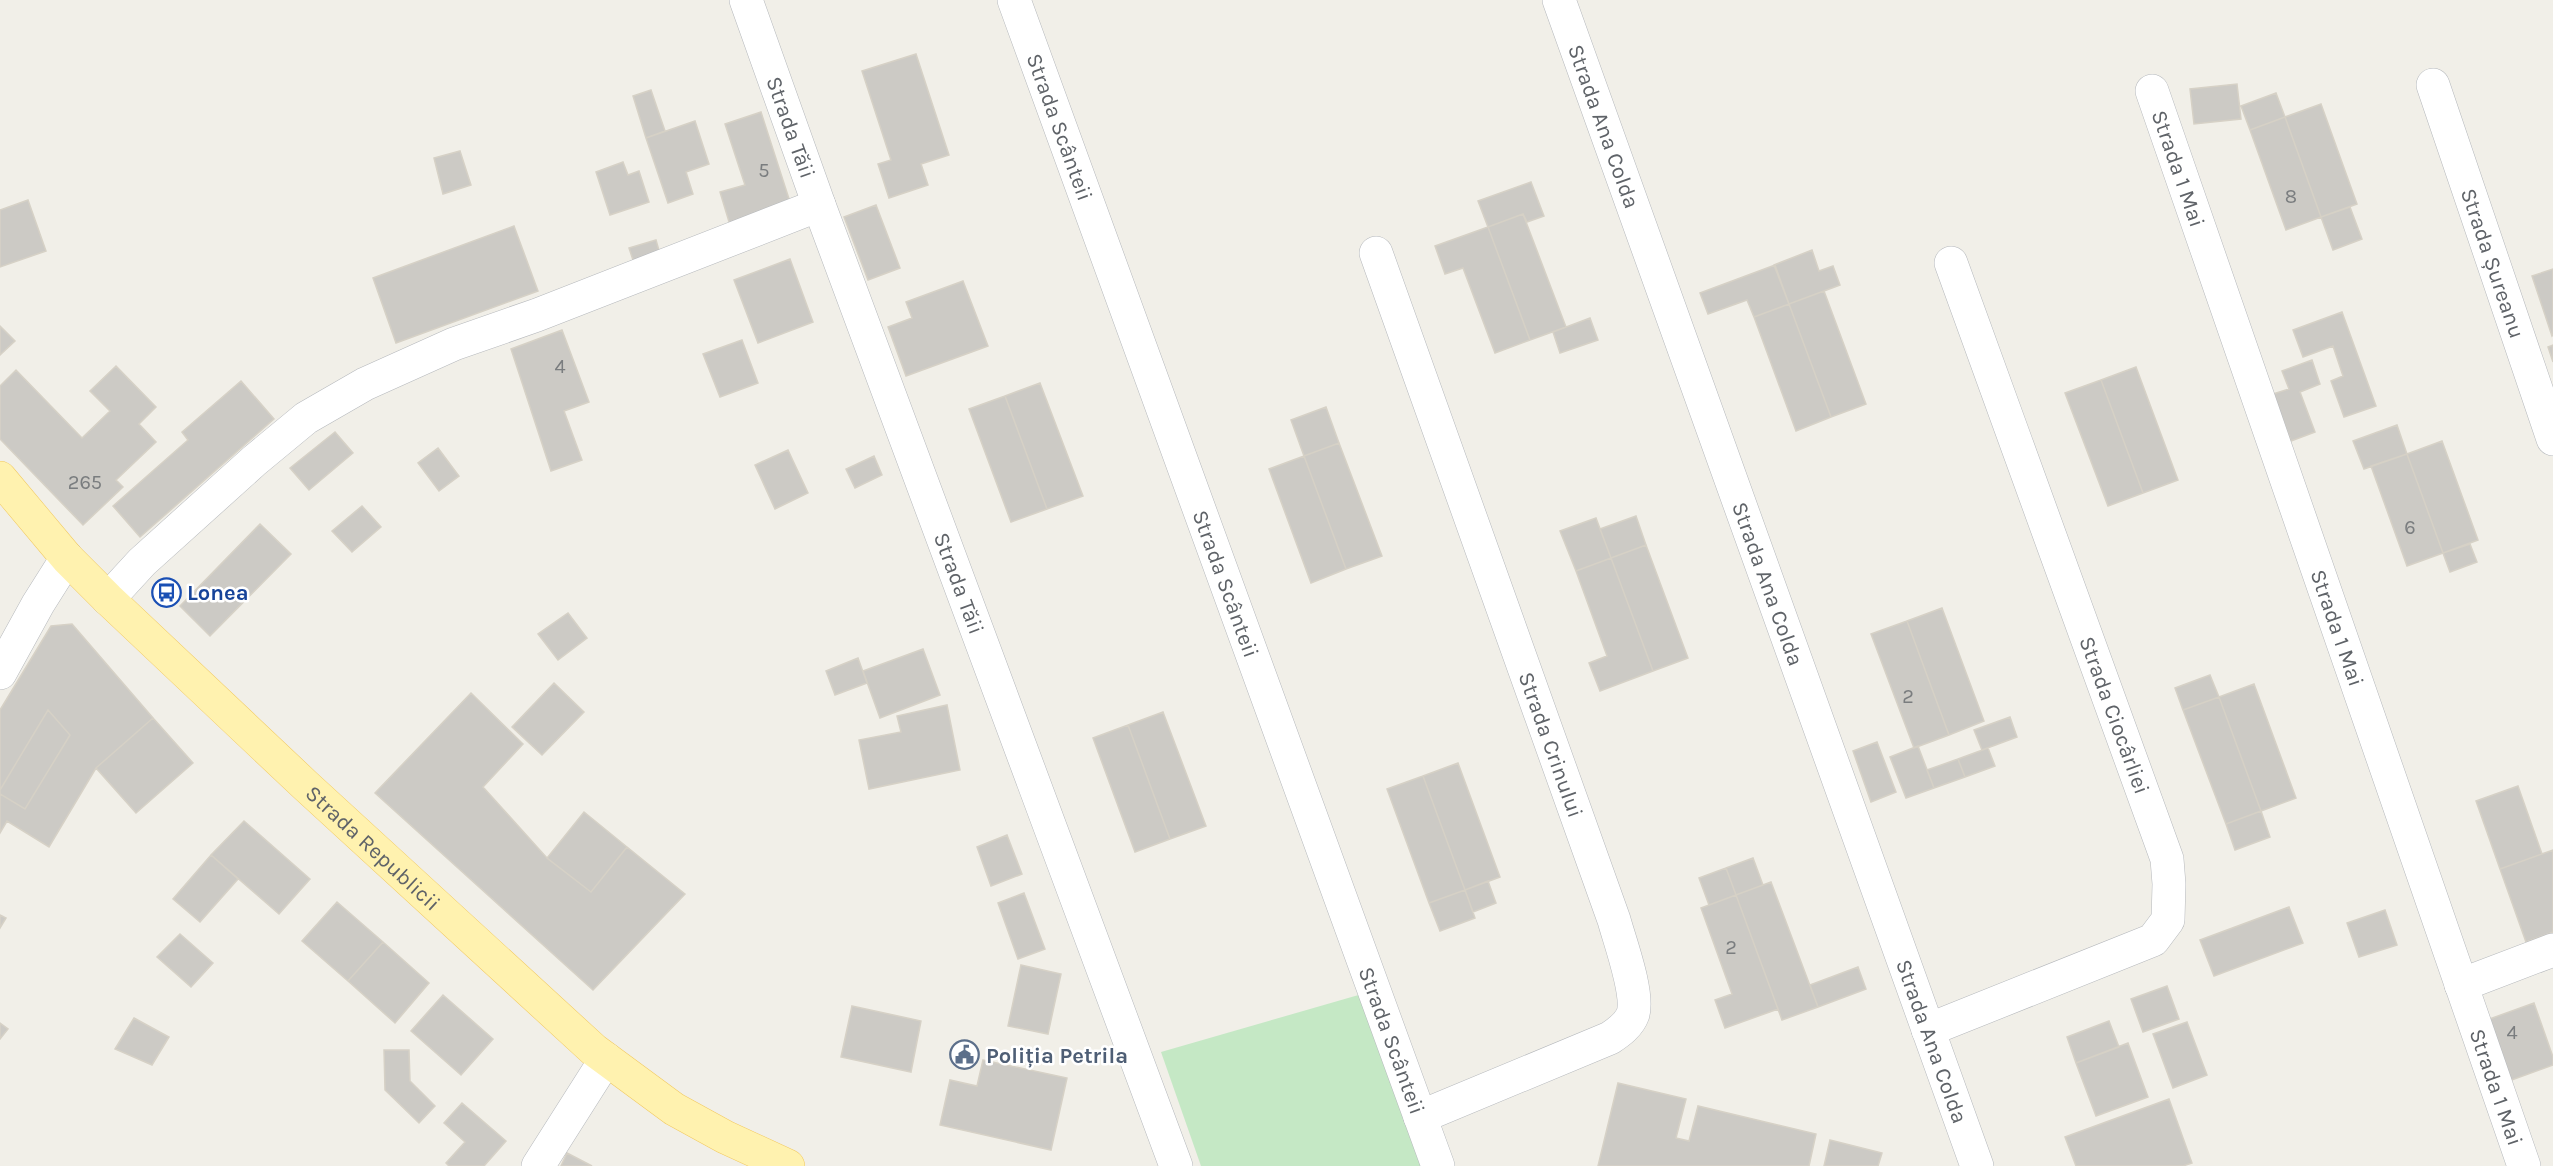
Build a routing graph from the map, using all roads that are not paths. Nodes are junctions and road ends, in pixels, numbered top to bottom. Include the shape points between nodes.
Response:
1 (746, 0) edge
2 (1014, 0) edge
3 (1559, 0) edge
4 (2433, 85) dead end
5 (2152, 91) dead end
6 (819, 205) junction
7 (1376, 253) dead end
8 (1951, 263) dead end
9 (2553, 439) edge
10 (0, 478) edge
11 (67, 558) junction
12 (108, 599) junction
13 (0, 673) edge
14 (2553, 950) edge
15 (2461, 985) junction
16 (1928, 1030) junction
17 (606, 1059) junction
18 (1420, 1117) junction
19 (538, 1166) edge
20 (788, 1166) edge
21 (1176, 1166) edge
22 (1438, 1166) edge
23 (1977, 1166) edge
24 (2524, 1166) edge

1 - 6 street, Strada Tăii
2 - 18 street, Strada Scânteii
3 - 16 street, Strada Ana Colda
4 - 9 street, Strada Șureanu
5 - 15 street, Strada 1 Mai
6 - 12 street via 454,344 365,384 306,418 254,461 142,562
6 - 21 street, Strada Tăii
7 - 18 street, Strada Crinului via 1614,920 1632,993 1633,1013 1625,1028 1610,1038
8 - 16 street, Strada Ciocârliei via 2167,859 2168,920 2153,940
10 - 11 main road, Strada Republicii
11 - 12 main road, Strada Republicii
11 - 13 street
12 - 17 main road, Strada Republicii
14 - 15 street
15 - 24 street, Strada 1 Mai
16 - 23 street, Strada Ana Colda
17 - 19 street
17 - 20 main road, Strada Republicii via 674,1108
18 - 22 street, Strada Scânteii

